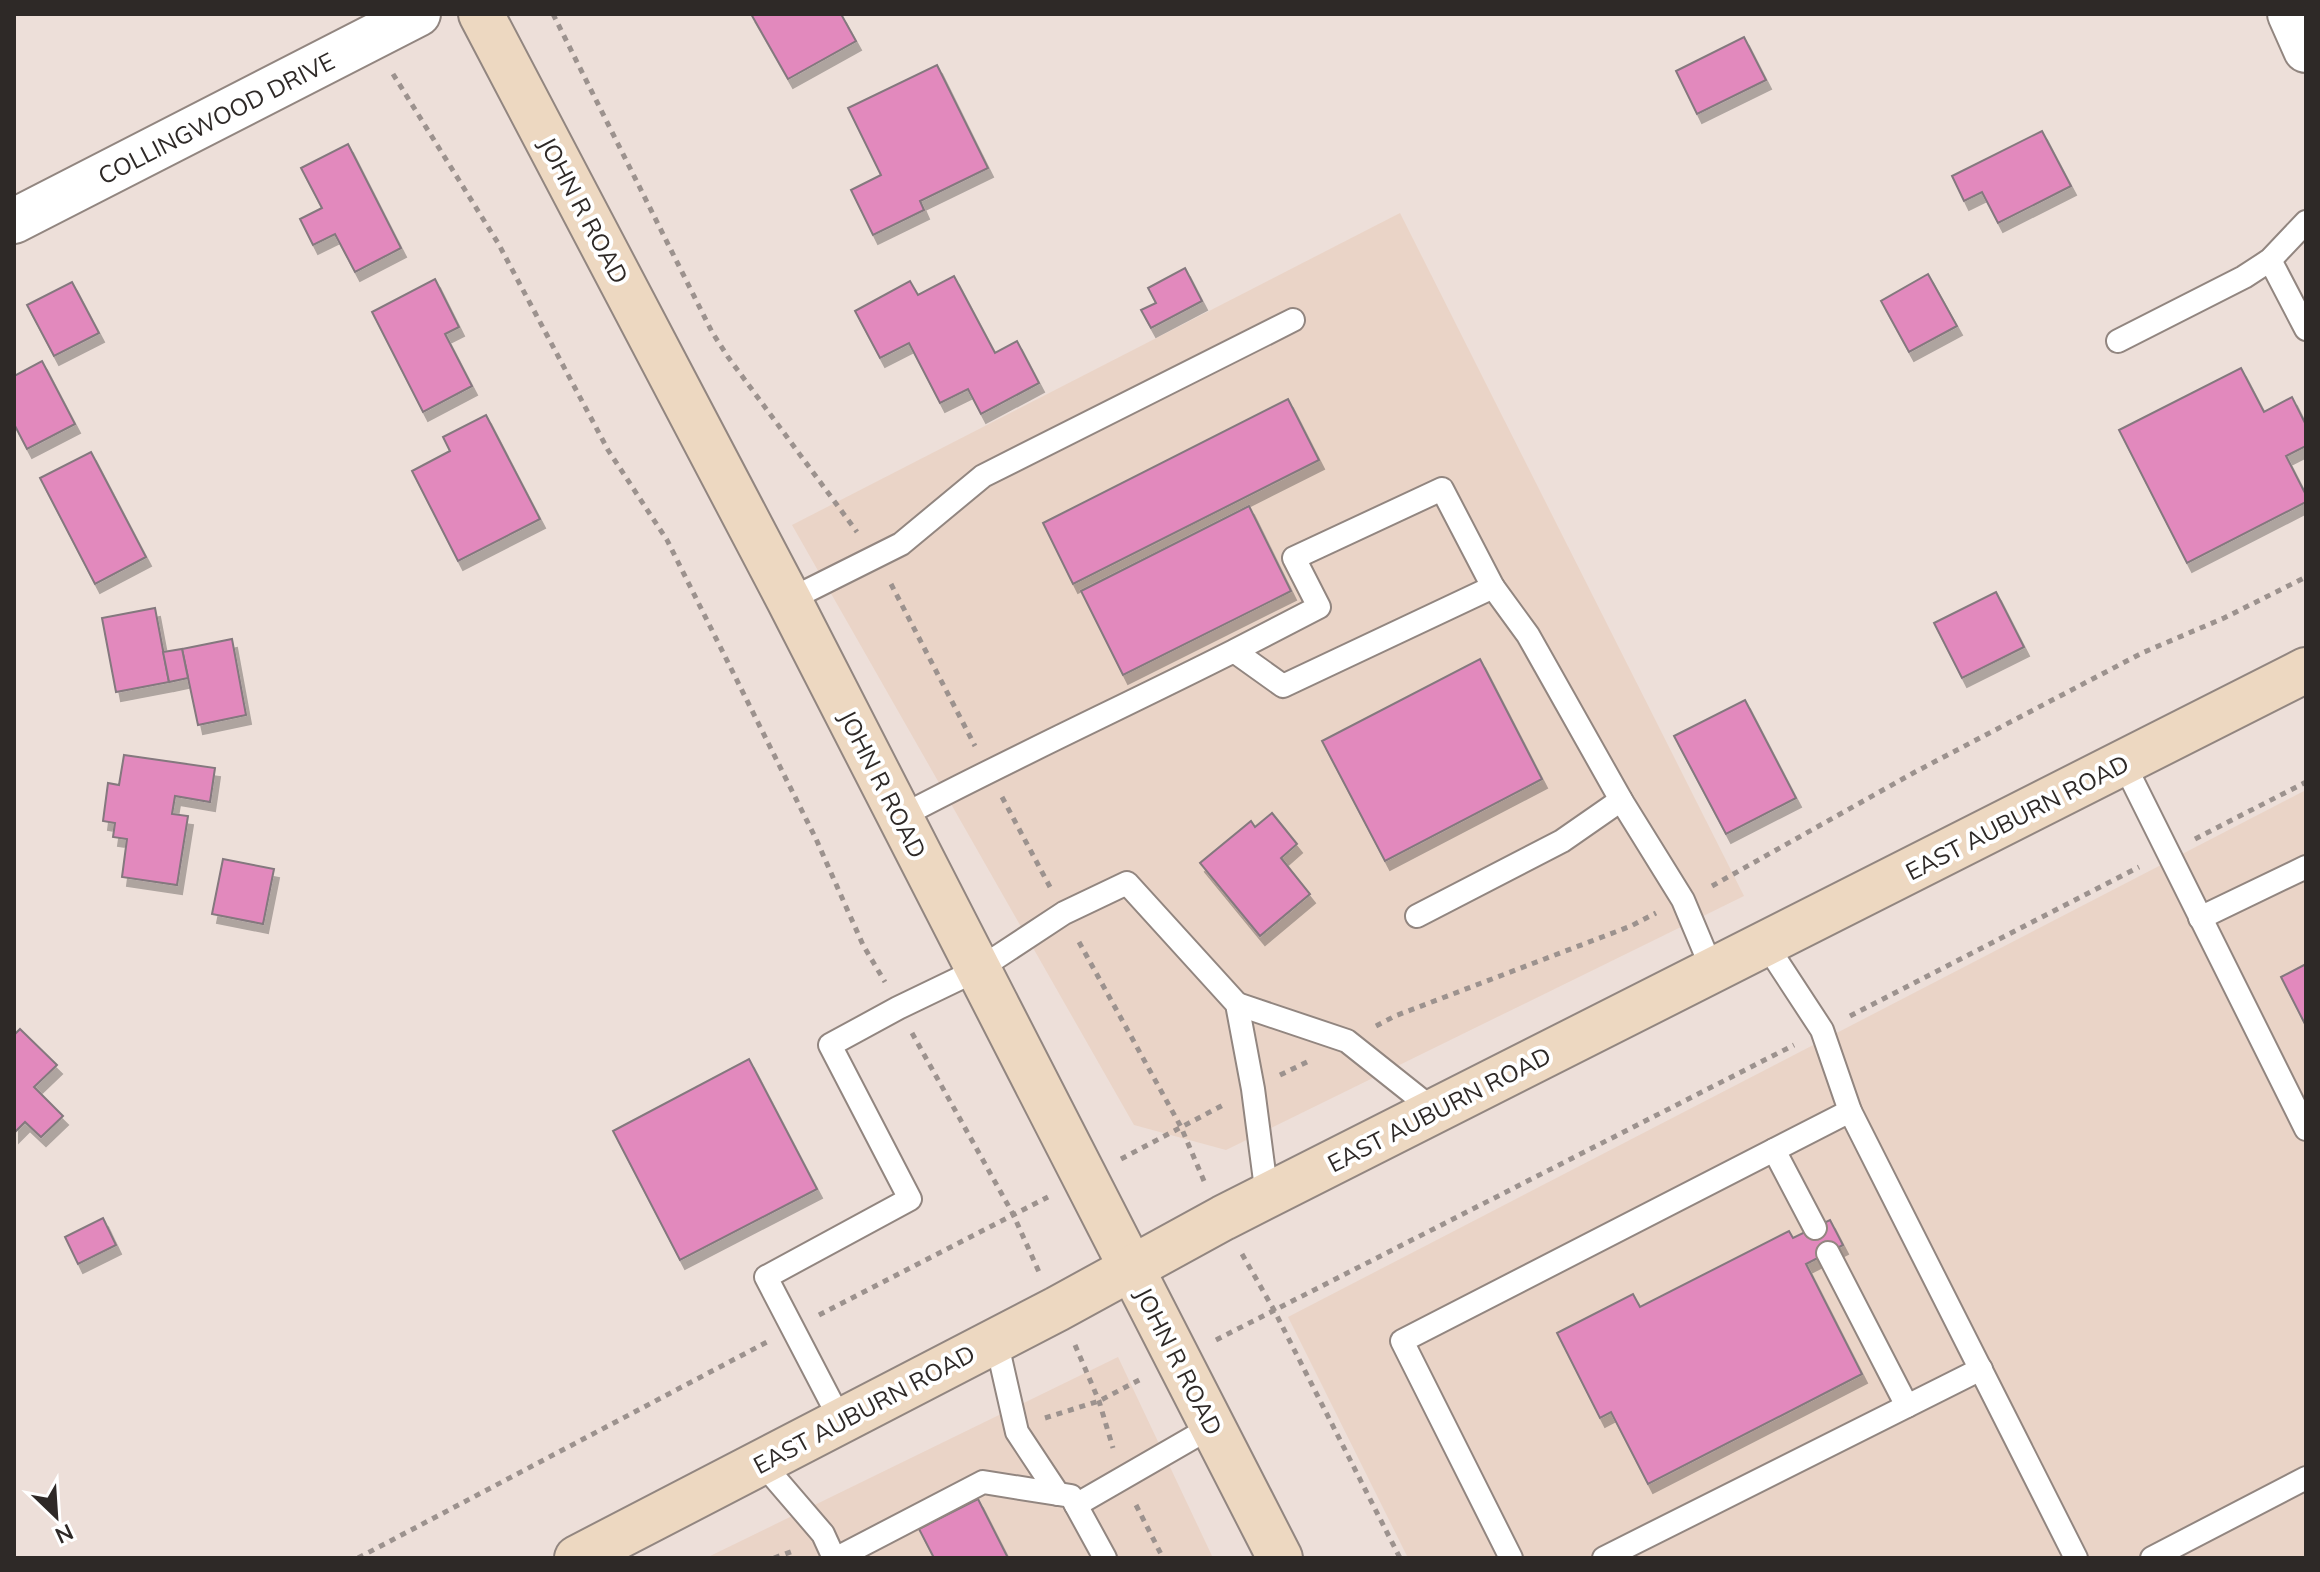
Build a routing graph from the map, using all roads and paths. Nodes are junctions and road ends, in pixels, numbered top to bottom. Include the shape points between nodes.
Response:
1 (418, 14) edge
2 (481, 14) edge
3 (553, 14) edge
4 (2290, 14) edge
5 (2306, 50) edge
6 (388, 64) dead end
7 (14, 221) edge
8 (2306, 222) edge
9 (2270, 260) junction
10 (1293, 320) dead end
11 (2306, 329) edge
12 (2118, 341) dead end
13 (859, 534) dead end
14 (2306, 577) edge
15 (889, 579) dead end
16 (1493, 587) junction
17 (789, 600) junction
18 (1234, 651) junction
19 (2306, 670) edge
20 (975, 746) dead end
21 (2124, 764) junction
22 (2306, 782) edge
23 (1001, 794) dead end
24 (1621, 800) junction
25 (900, 817) junction
26 (2204, 835) dead end
27 (2306, 867) edge
28 (2136, 868) dead end
29 (1044, 877) dead end
30 (1711, 886) dead end
31 (1655, 914) dead end
32 (1417, 916) dead end
33 (2200, 918) junction
34 (1075, 935) dead end
35 (1765, 943) junction
36 (979, 969) junction
37 (1712, 969) junction
38 (890, 990) dead end
39 (1237, 1004) junction
40 (1848, 1017) dead end
41 (1373, 1028) dead end
42 (913, 1036) dead end
43 (1799, 1042) dead end
44 (1435, 1111) junction
45 (1850, 1111) junction
46 (1181, 1127) junction
47 (2306, 1129) edge
48 (1774, 1150) junction
49 (1134, 1152) dead end
50 (1195, 1165) dead end
51 (1267, 1196) junction
52 (1031, 1206) dead end
53 (1013, 1214) junction
54 (1815, 1228) dead end
55 (1828, 1253) dead end
56 (1036, 1266) dead end
57 (1132, 1269) junction
58 (1255, 1280) dead end
59 (1274, 1310) junction
60 (813, 1318) dead end
61 (1240, 1328) dead end
62 (996, 1340) junction
63 (761, 1345) dead end
64 (1085, 1367) dead end
65 (1981, 1369) junction
66 (1134, 1382) dead end
67 (1099, 1401) junction
68 (1907, 1406) junction
69 (1045, 1418) dead end
70 (841, 1421) junction
71 (1213, 1426) junction
72 (762, 1463) junction
73 (2306, 1478) edge
74 (1067, 1500) junction
75 (798, 1548) dead end
76 (358, 1558) edge
77 (577, 1558) edge
78 (774, 1558) edge
79 (836, 1558) edge
80 (1105, 1558) edge
81 (1280, 1558) edge
82 (1400, 1558) edge
83 (1511, 1558) edge
84 (1604, 1558) edge
85 (2076, 1558) edge
86 (2152, 1558) edge

1 - 7 street, COLLINGWOOD DRIVE
2 - 17 main road, JOHN R ROAD
3 - 13 path via 712,332
4 - 5 street
6 - 38 path via 498,243 608,450 667,540 863,945
8 - 9 lane
9 - 11 lane
9 - 12 lane
10 - 17 lane via 983,476 901,544
14 - 30 path via 2142,653
15 - 20 path
16 - 18 lane via 1283,686
16 - 18 lane via 1442,489 1294,558 1319,607
16 - 24 lane via 1528,635
17 - 25 main road, JOHN R ROAD
18 - 25 lane
19 - 21 main road, EAST AUBURN ROAD
21 - 33 lane
21 - 35 main road, EAST AUBURN ROAD
22 - 26 path
23 - 29 path
24 - 32 lane via 1562,841
24 - 37 lane via 1683,900
25 - 36 main road, JOHN R ROAD
27 - 33 lane
28 - 40 path
31 - 41 path
33 - 47 lane
34 - 46 path
35 - 37 main road, EAST AUBURN ROAD
35 - 45 lane via 1822,1030
36 - 39 lane via 1064,913 1127,883
36 - 57 main road, JOHN R ROAD
36 - 70 lane via 830,1045 910,1199 766,1277
37 - 44 main road, EAST AUBURN ROAD
39 - 44 lane via 1347,1041
39 - 51 lane
42 - 53 path
43 - 59 path
44 - 51 main road, EAST AUBURN ROAD
45 - 48 lane
45 - 65 lane
46 - 49 path
46 - 50 path
48 - 54 lane
48 - 83 lane via 1402,1341
51 - 57 main road, EAST AUBURN ROAD
52 - 53 path
53 - 56 path
53 - 60 path
55 - 68 lane
57 - 62 main road, EAST AUBURN ROAD
57 - 71 main road, JOHN R ROAD
58 - 59 path
59 - 61 path
59 - 82 path
62 - 70 main road, EAST AUBURN ROAD
62 - 74 lane via 1017,1432
63 - 76 path
64 - 67 path
65 - 68 lane
65 - 85 lane
66 - 67 path
67 - 69 path
68 - 84 lane
70 - 72 main road, EAST AUBURN ROAD
71 - 74 lane
71 - 81 main road, JOHN R ROAD
72 - 77 main road, EAST AUBURN ROAD
72 - 79 lane via 823,1534
73 - 86 lane
74 - 79 lane via 983,1482
74 - 80 lane
75 - 78 path

